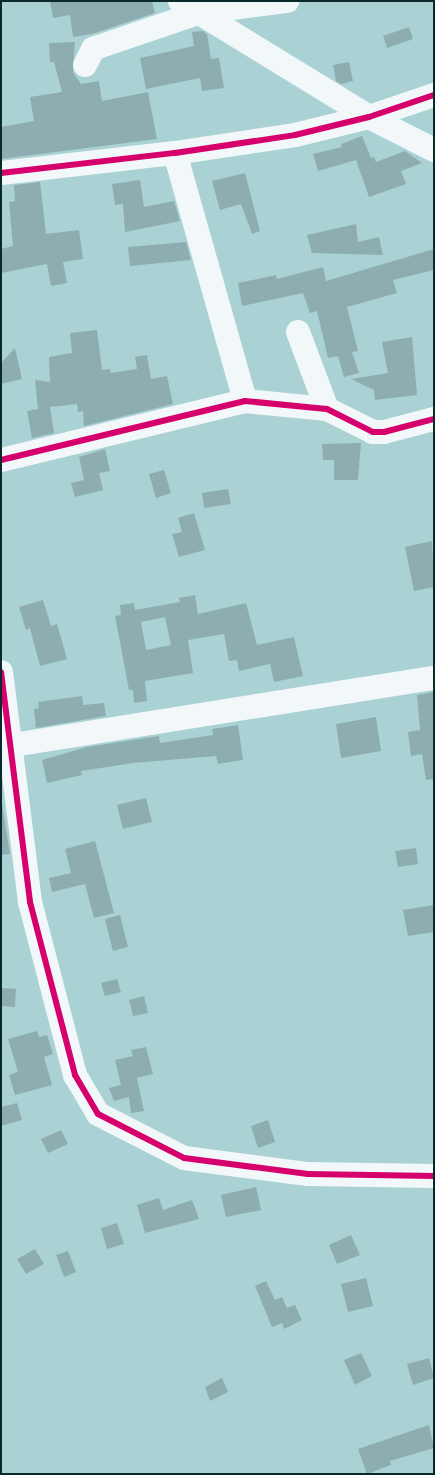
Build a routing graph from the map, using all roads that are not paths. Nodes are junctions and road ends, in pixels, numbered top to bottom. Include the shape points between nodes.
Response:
1 (180, 1) edge
2 (287, 1) edge
3 (201, 12) junction
4 (85, 65) dead end
5 (434, 95) edge
6 (369, 117) junction
7 (434, 150) edge
8 (175, 153) junction
9 (1, 173) edge
10 (298, 332) dead end
11 (245, 401) junction
12 (327, 409) junction
13 (434, 419) edge
14 (1, 460) edge
15 (1, 672) edge
16 (434, 678) edge
17 (7, 745) edge
18 (434, 1176) edge

1 - 3 street
2 - 3 street
3 - 4 street via 98,46
3 - 6 street
5 - 6 street
6 - 7 street
6 - 8 street via 295,134
8 - 9 street
8 - 11 street
10 - 12 street
11 - 12 street
11 - 14 street
12 - 13 street via 373,432
15 - 17 street
16 - 17 street
17 - 18 street via 30,902 75,1075 98,1114 184,1158 308,1174

